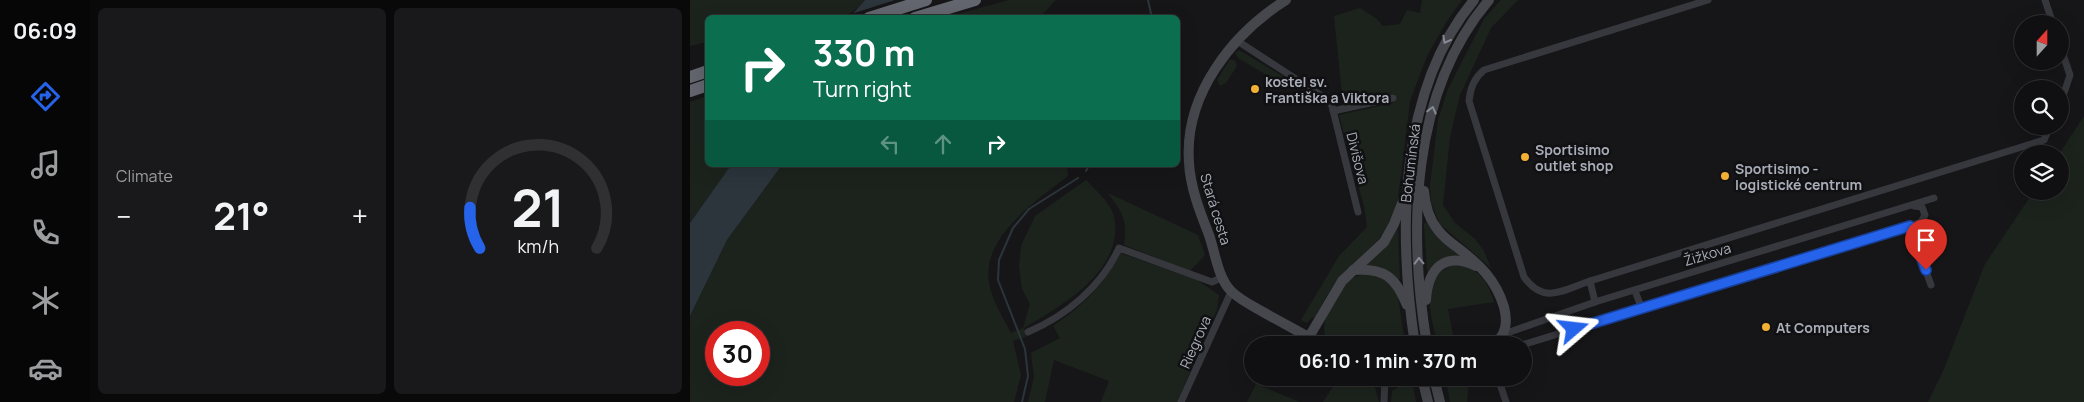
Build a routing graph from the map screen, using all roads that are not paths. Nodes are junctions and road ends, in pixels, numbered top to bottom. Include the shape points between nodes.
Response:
1 (926, 0) edge
2 (975, 0) edge
3 (1286, 0) edge
4 (1474, 0) edge
5 (1489, 0) edge
6 (1708, 0) edge
7 (2045, 0) edge
8 (878, 15) edge
9 (925, 15) edge
10 (2050, 15) edge
11 (1236, 40) junction
12 (705, 72) edge
13 (690, 77) edge
14 (705, 86) edge
15 (690, 91) edge
16 (1394, 98) dead end
17 (1333, 110) junction
18 (2046, 135) edge
19 (1423, 157) junction
20 (1409, 179) junction
21 (1934, 198) dead end
22 (1903, 207) junction
23 (1358, 212) dead end
24 (1910, 226) junction
25 (1353, 270) junction
26 (1486, 271) junction
27 (1223, 277) junction
28 (1590, 281) junction
29 (1931, 284) dead end
30 (1635, 291) junction
31 (1231, 292) junction
32 (1595, 302) junction
33 (1642, 309) junction
34 (1424, 327) junction
35 (1413, 329) junction
36 (1028, 332) dead end
37 (1504, 334) joint
38 (1307, 336) edge
39 (1310, 336) edge
40 (1414, 336) edge
41 (1426, 336) edge
42 (1532, 342) edge
43 (1385, 386) edge
44 (1436, 386) edge
45 (1501, 386) edge
46 (1182, 402) edge
47 (1384, 402) edge
48 (1440, 402) edge
49 (1506, 402) edge

1 - 8 highway
2 - 9 highway
3 - 11 main road, Stará cesta
4 -> 20 main road, Bohumínská via 1452,29 1431,73 1416,131
19 -> 5 main road, Bohumínská via 1431,112 1442,78 1462,36
6 - 28 street via 1484,70 1478,74 1470,91 1469,101 1524,277 1536,291 1544,294
7 - 10 street
11 - 17 street, Divišova via 1328,100
11 - 27 main road, Stará cesta via 1203,93 1193,121 1189,146 1192,184
12 - 13 highway
14 - 15 highway
16 - 17 street
17 - 23 street, Divišova
18 - 28 street via 2044,140
19 - 26 main road via 1424,194 1431,219 1444,237
34 -> 19 main road, Bohumínská via 1418,251
20 - 25 main road via 1400,210 1387,237
20 - 35 main road, Bohumínská via 1406,251
21 - 22 street, Žižkova
22 - 24 street via 1920,206 1925,211 1924,220
22 - 30 street, Žižkova
24 - 29 street
24 - 33 street
25 - 35 main road via 1375,270 1388,276 1404,299
25 - 39 main road via 1332,296
26 - 34 main road via 1461,260 1446,262 1434,270 1428,284
26 - 37 main road via 1503,304 1507,321
27 - 31 main road, Stará cesta
27 - 36 street via 1212,282 1119,248 1108,270 1086,294 1068,309
28 - 32 street
30 - 32 street, Žižkova
30 - 33 street
31 - 38 main road
31 - 46 street, Riegrova
32 - 37 street, Žižkova
33 - 42 street
34 - 41 main road, Bohumínská
35 - 40 main road, Bohumínská
43 - 47 street
44 - 48 main road
45 - 49 street

